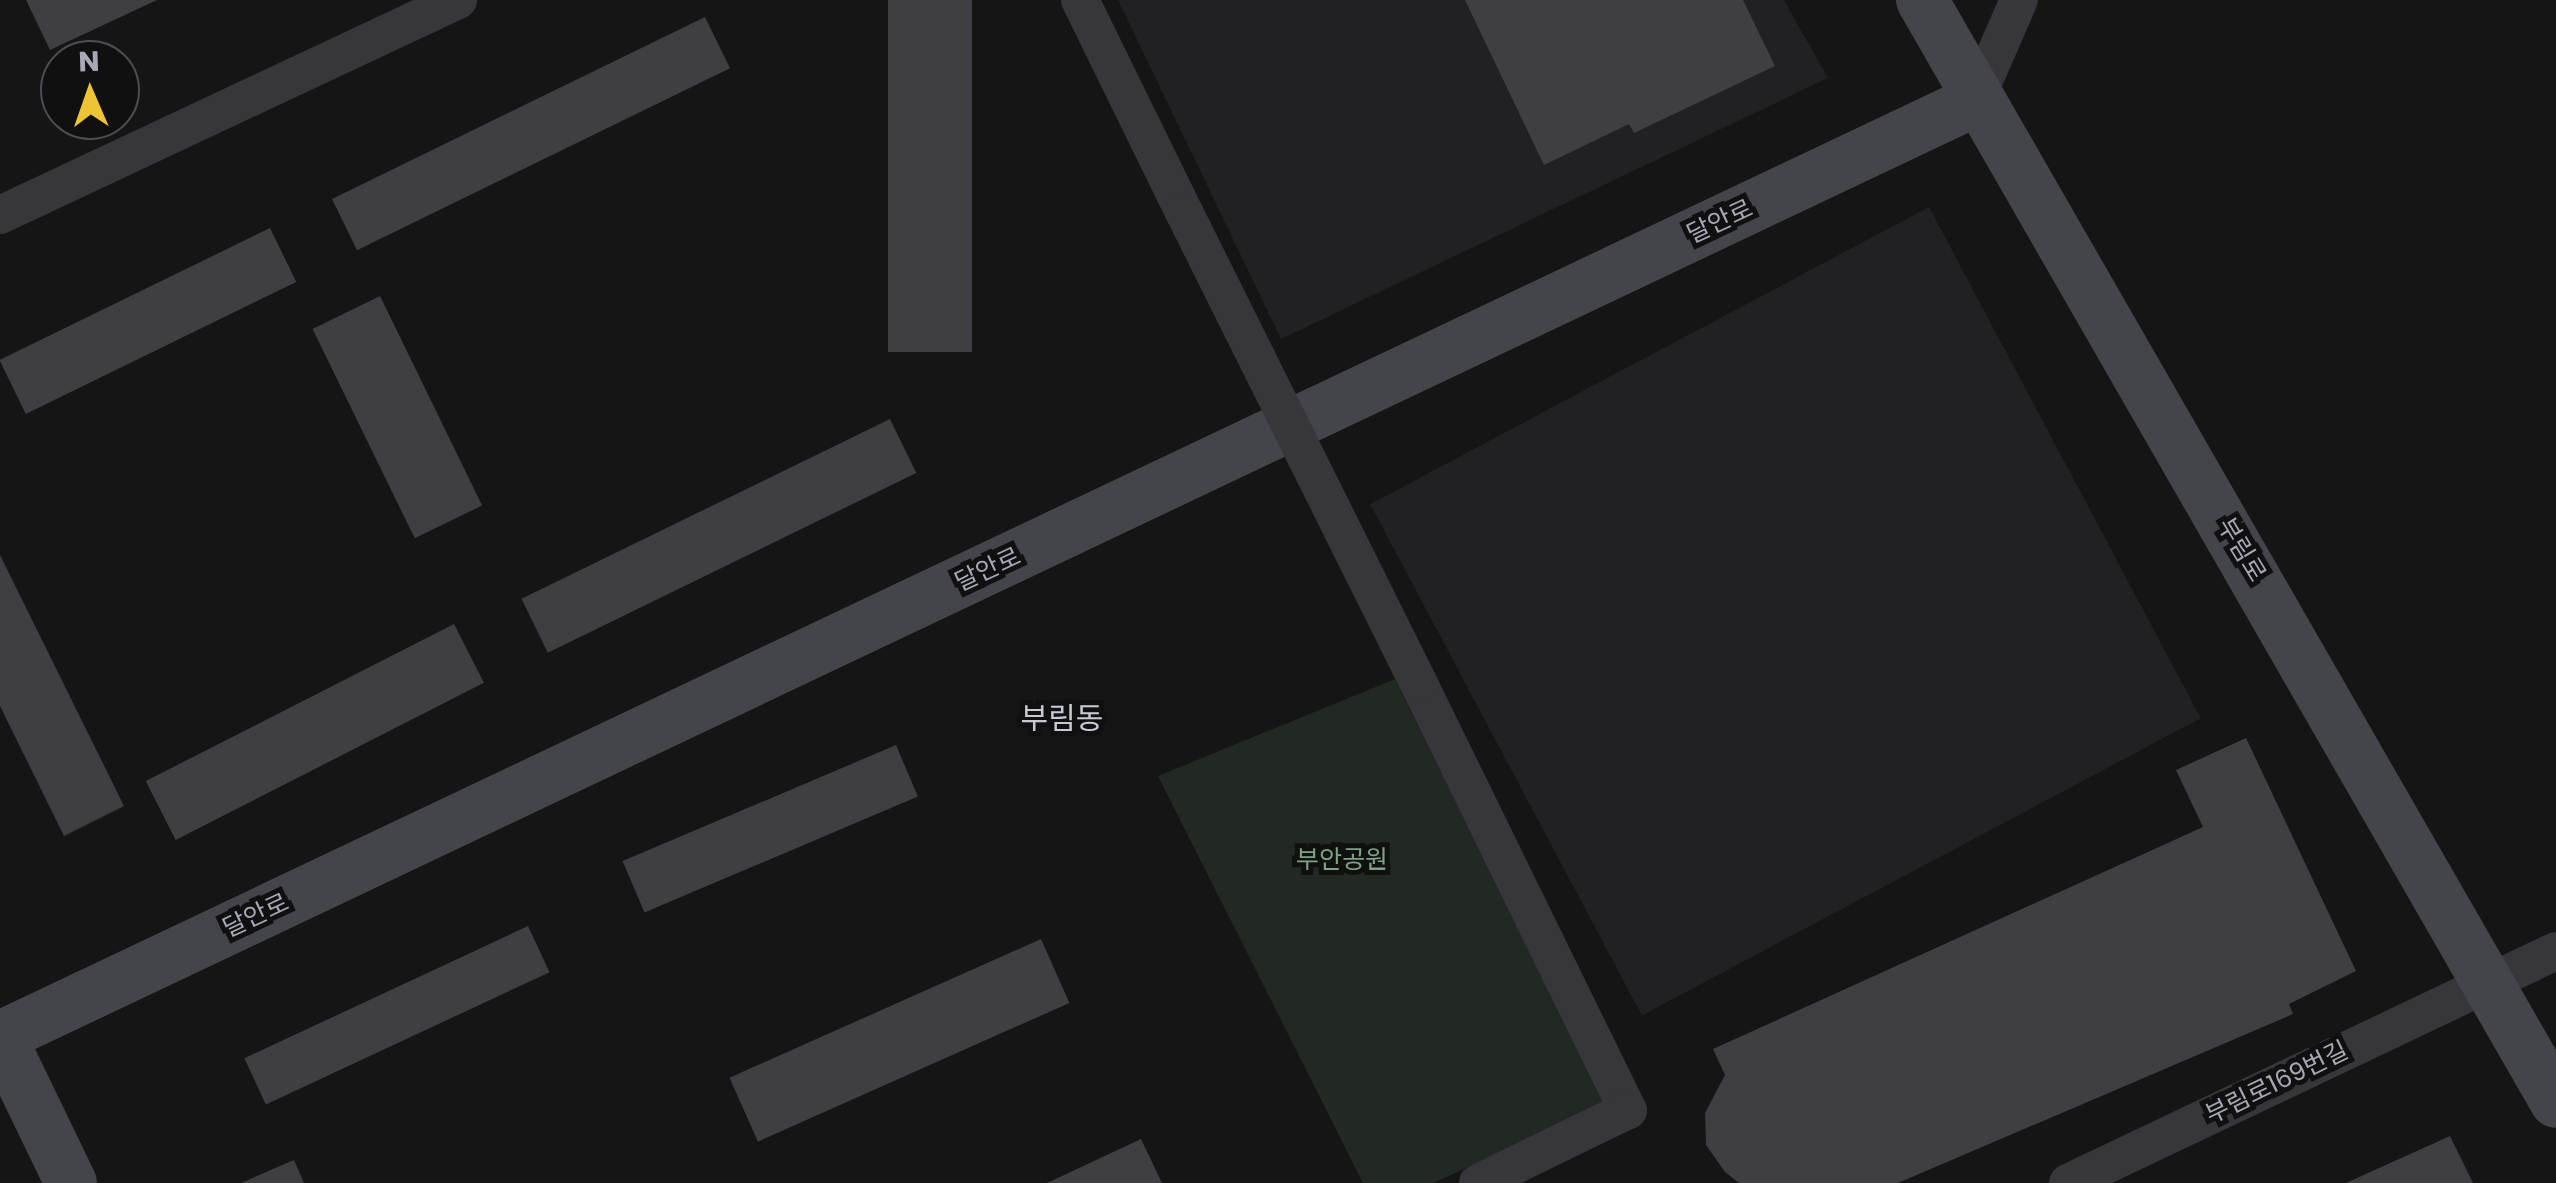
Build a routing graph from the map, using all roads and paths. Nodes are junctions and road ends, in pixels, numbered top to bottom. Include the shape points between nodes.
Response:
1 (458, 0) edge
2 (1080, 0) edge
3 (1922, 0) edge
4 (2020, 0) edge
5 (1975, 100) junction
6 (0, 215) edge
7 (2556, 952) edge
8 (2486, 982) junction
9 (0, 1037) edge
10 (2556, 1102) edge
11 (72, 1183) edge
12 (1478, 1183) edge
13 (2068, 1183) edge

1 - 6 street
2 - 12 street, bridge via 1628,1110
3 - 5 street, 부림로
4 - 5 street
5 - 8 street, 부림로 via 2308,662
5 - 9 street, 달안로
7 - 8 street, 부림로169번길
8 - 10 street, 부림로
8 - 13 street, 부림로169번길
9 - 11 street

